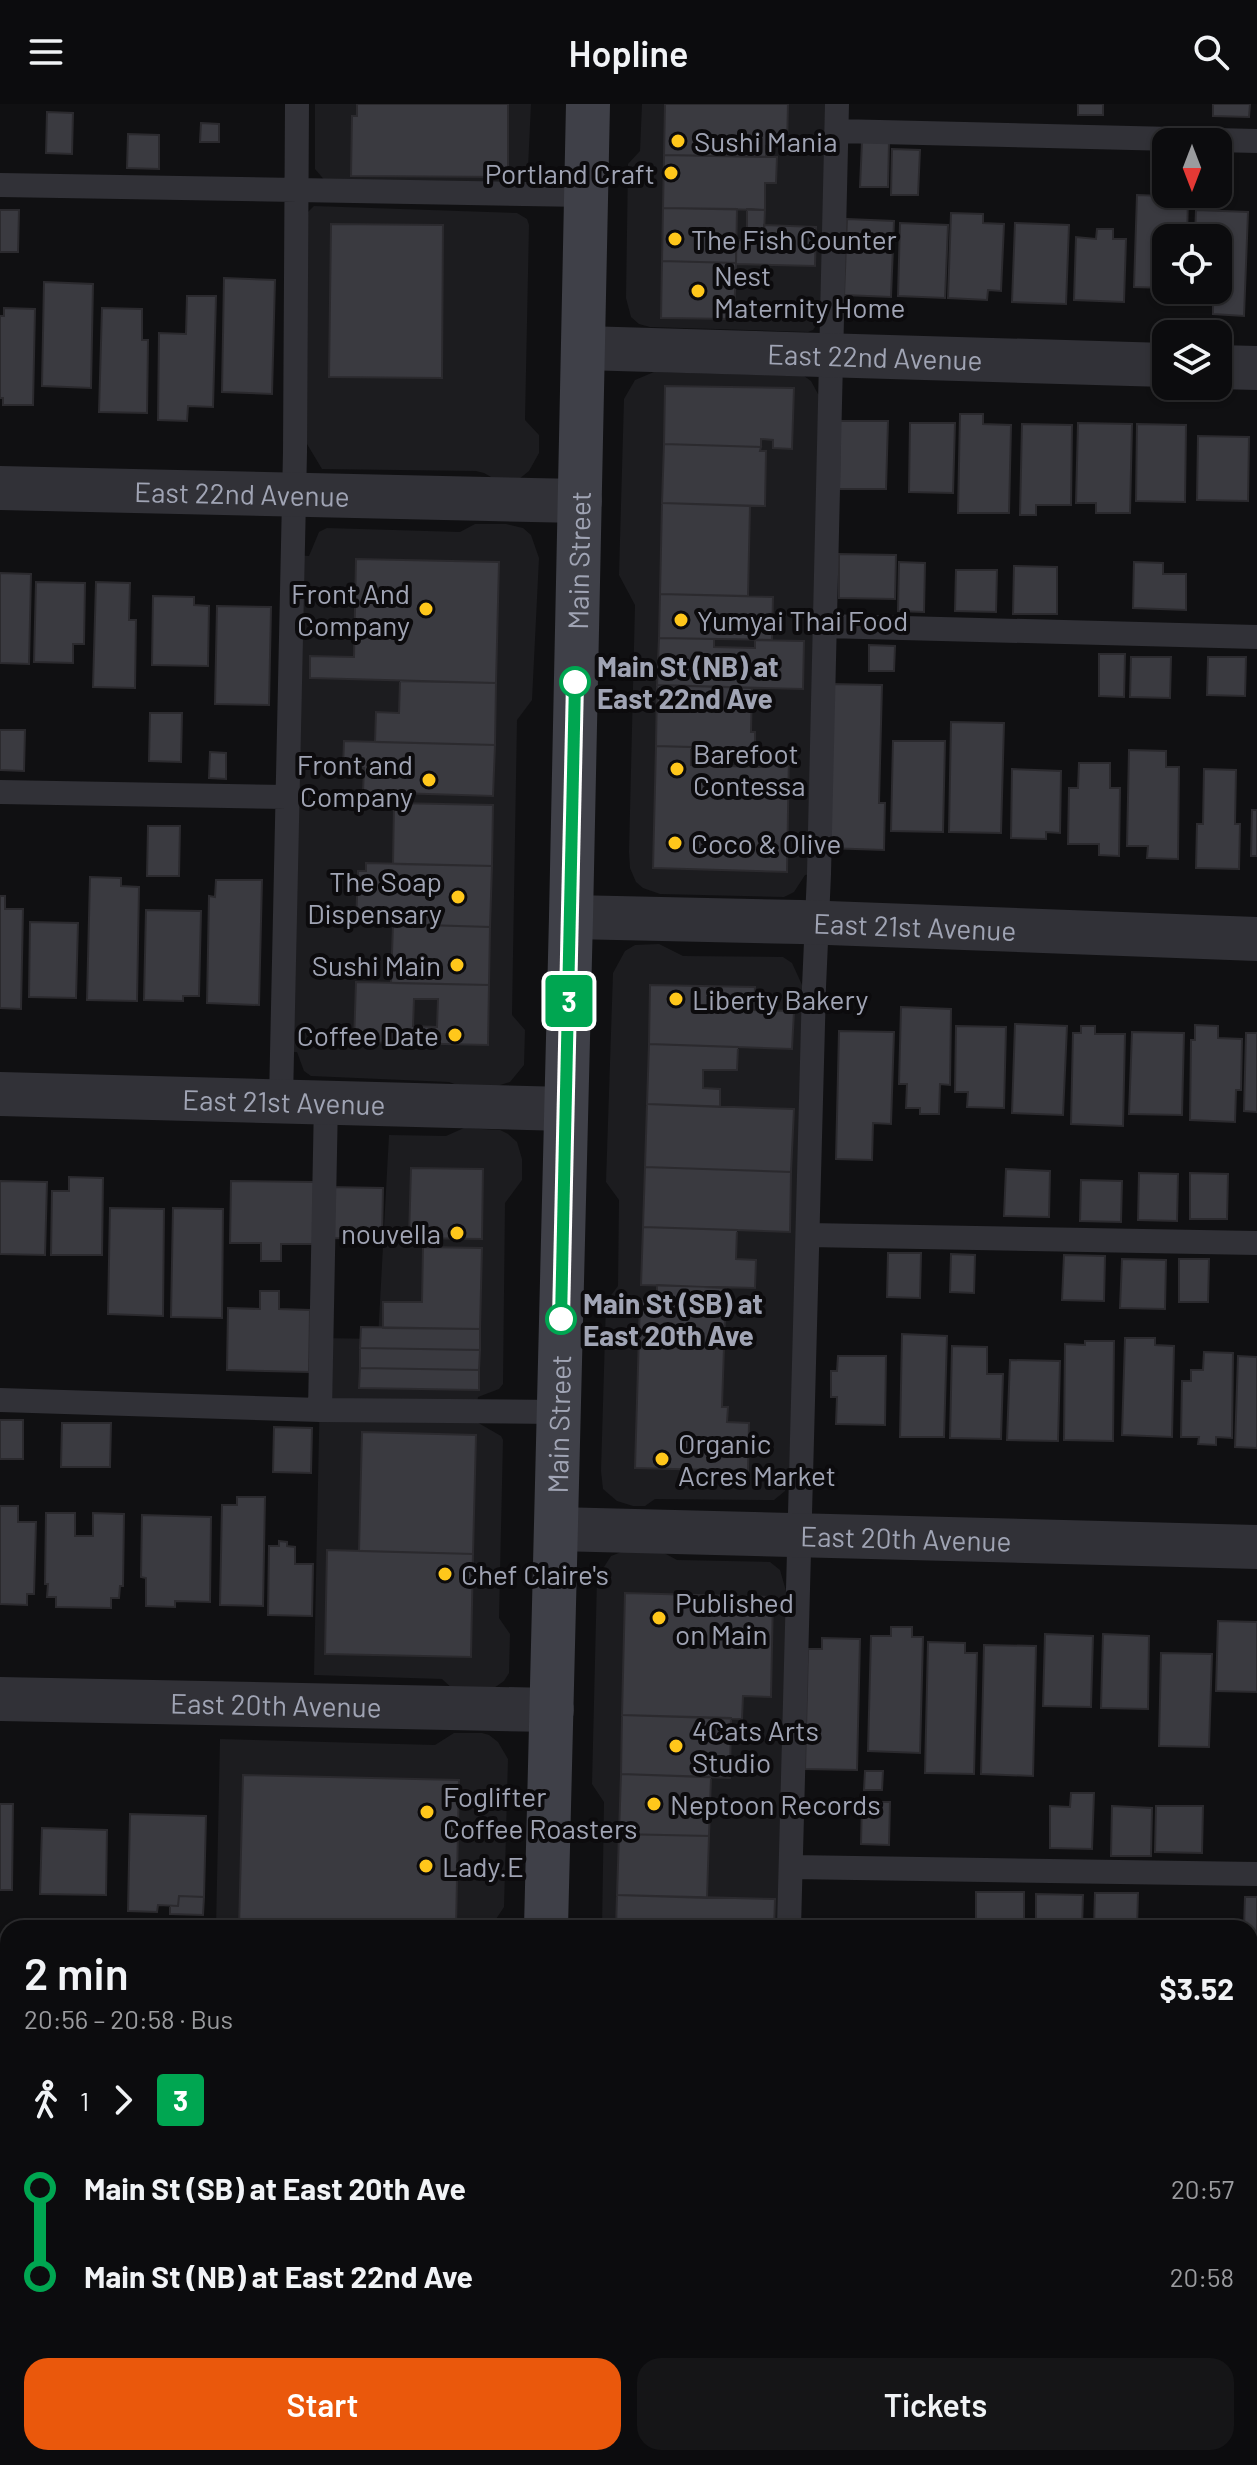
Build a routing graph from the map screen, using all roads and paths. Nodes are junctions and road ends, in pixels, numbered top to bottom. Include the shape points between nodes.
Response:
1 (297, 104) edge
2 (588, 104) edge
3 (837, 104) edge
4 (837, 131) junction
5 (1257, 141) edge
6 (0, 185) edge
7 (296, 191) junction
8 (586, 195) junction
9 (583, 348) junction
10 (832, 356) junction
11 (1152, 365) edge
12 (1232, 367) edge
13 (1257, 368) edge
14 (0, 488) edge
15 (294, 494) junction
16 (580, 501) junction
17 (825, 626) junction
18 (1257, 637) edge
19 (0, 792) edge
20 (287, 797) junction
21 (571, 917) junction
22 (818, 923) junction
23 (1257, 939) edge
24 (0, 1094) edge
25 (281, 1100) junction
26 (326, 1101) junction
27 (566, 1109) junction
28 (808, 1235) junction
29 (1257, 1243) edge
30 (0, 1400) edge
31 (320, 1410) junction
32 (559, 1412) junction
33 (556, 1529) junction
34 (801, 1534) junction
35 (1257, 1547) edge
36 (0, 1699) edge
37 (552, 1710) junction
38 (791, 1867) junction
39 (1257, 1874) edge
40 (546, 1920) edge
41 (789, 1920) edge

1 - 7 lane
2 - 8 main road, Main Street
3 - 4 lane
4 - 5 lane
4 - 10 lane
6 - 7 lane
7 - 8 lane
7 - 15 lane
8 - 9 main road, Main Street
9 - 10 street, East 22nd Avenue
9 - 16 main road, Main Street
10 - 11 street, East 22nd Avenue
10 - 17 lane
12 - 13 street
14 - 15 street, East 22nd Avenue
15 - 16 street, East 22nd Avenue
15 - 20 lane
16 - 21 main road, Main Street
17 - 18 lane
17 - 22 lane
19 - 20 lane
20 - 25 lane
21 - 22 street, East 21st Avenue
21 - 27 main road, Main Street
22 - 23 street, East 21st Avenue
22 - 28 lane
24 - 25 street, East 21st Avenue
25 - 26 street, East 21st Avenue
26 - 27 street, East 21st Avenue
26 - 31 lane
27 - 32 main road, Main Street
28 - 29 lane
28 - 34 lane
30 - 31 lane
31 - 32 lane
32 - 33 main road, Main Street
33 - 34 street, East 20th Avenue
33 - 37 main road, Main Street
34 - 35 street, East 20th Avenue
34 - 38 lane
36 - 37 street, East 20th Avenue
37 - 40 main road, Main Street
38 - 39 lane
38 - 41 lane

